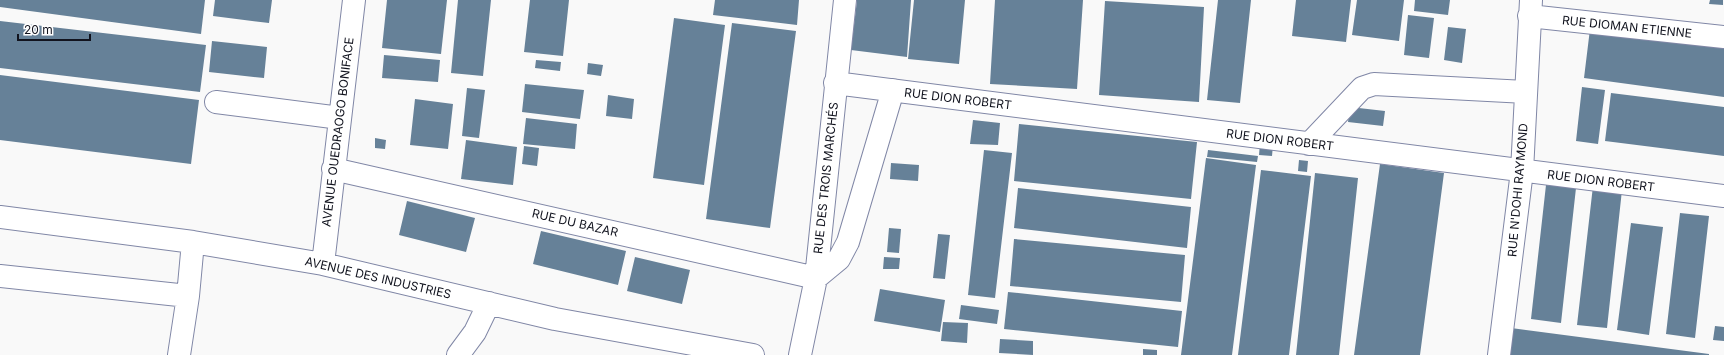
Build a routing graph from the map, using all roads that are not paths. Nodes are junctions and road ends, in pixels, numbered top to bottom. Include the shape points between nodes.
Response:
1 (354, 0) edge
2 (845, 0) edge
3 (1530, 8) edge
4 (1724, 37) edge
5 (835, 83) junction
6 (893, 90) junction
7 (1526, 92) junction
8 (216, 102) dead end
9 (340, 118) junction
10 (1308, 144) junction
11 (333, 169) junction
12 (1522, 171) junction
13 (1724, 196) edge
14 (0, 217) edge
15 (193, 242) junction
16 (323, 264) junction
17 (0, 276) edge
18 (816, 278) junction
19 (188, 296) junction
20 (490, 303) junction
21 (179, 355) edge
22 (458, 355) edge
23 (754, 355) edge
24 (800, 355) edge
25 (1499, 355) edge

1 - 9 street, AVENUE OUEDRAOGO BONIFACE
2 - 5 street, RUE DES TROIS MARCHÉS
3 - 4 street, RUE DIOMAN ETIENNE
3 - 7 street, RUE N'DOHI RAYMOND
5 - 6 street, RUE DION ROBERT
5 - 18 street, RUE DES TROIS MARCHÉS
6 - 10 street, RUE DION ROBERT
6 - 18 street via 848,242 839,259
7 - 10 street via 1374,84 1362,88
7 - 12 street, RUE N'DOHI RAYMOND
8 - 9 street
9 - 11 street, AVENUE OUEDRAOGO BONIFACE
10 - 12 street, RUE DION ROBERT
11 - 16 street, AVENUE OUEDRAOGO BONIFACE
11 - 18 street, RUE DU BAZAR
12 - 13 street, RUE DION ROBERT
12 - 25 street, RUE N'DOHI RAYMOND
14 - 15 street, AVENUE DES INDUSTRIES
15 - 16 street, AVENUE DES INDUSTRIES
15 - 19 street
16 - 20 street, AVENUE DES INDUSTRIES
17 - 19 street
18 - 24 street, RUE DES TROIS MARCHÉS
19 - 21 street
20 - 22 street via 475,332 462,346
20 - 23 street, AVENUE DES INDUSTRIES via 555,319

